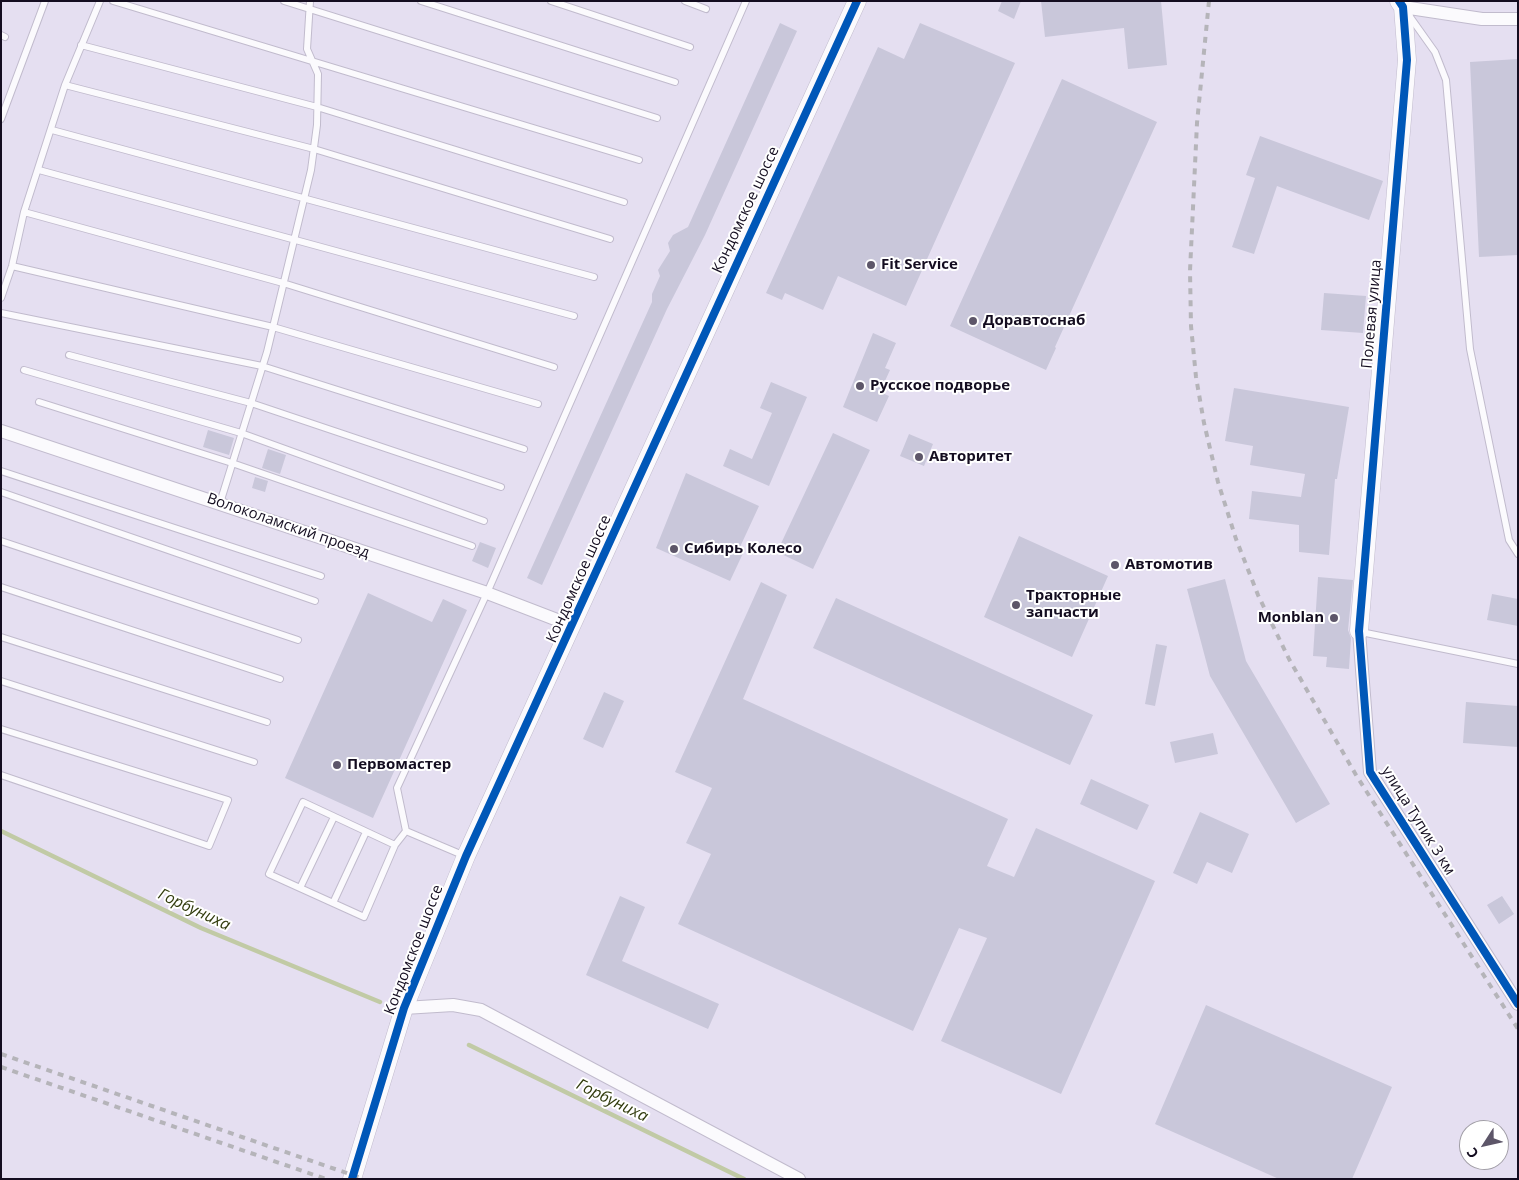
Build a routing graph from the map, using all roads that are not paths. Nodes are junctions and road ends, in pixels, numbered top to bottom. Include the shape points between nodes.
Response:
1 (45, 1) edge
2 (100, 1) edge
3 (113, 1) edge
4 (284, 1) edge
5 (421, 1) edge
6 (551, 1) edge
7 (685, 1) edge
8 (746, 1) edge
9 (858, 1) edge
10 (309, 4) edge
11 (1401, 4) edge
12 (706, 9) dead end
13 (1518, 19) edge
14 (81, 45) junction
15 (690, 47) dead end
16 (312, 60) junction
17 (674, 82) dead end
18 (65, 85) junction
19 (317, 108) junction
20 (657, 118) dead end
21 (1, 119) edge
22 (52, 130) junction
23 (314, 149) junction
24 (639, 160) dead end
25 (39, 170) junction
26 (303, 199) junction
27 (624, 202) dead end
28 (24, 212) junction
29 (294, 238) junction
30 (610, 239) dead end
31 (12, 266) junction
32 (594, 276) dead end
33 (283, 283) junction
34 (1, 298) edge
35 (1, 313) edge
36 (574, 316) dead end
37 (273, 327) junction
38 (69, 355) dead end
39 (262, 366) junction
40 (554, 367) dead end
41 (24, 370) dead end
42 (39, 402) dead end
43 (250, 403) junction
44 (538, 404) dead end
45 (1, 431) edge
46 (241, 433) junction
47 (524, 449) dead end
48 (232, 463) junction
49 (1, 471) edge
50 (501, 487) dead end
51 (1, 492) edge
52 (220, 503) junction
53 (484, 521) dead end
54 (1, 542) edge
55 (472, 546) dead end
56 (1518, 554) edge
57 (322, 576) dead end
58 (1, 587) edge
59 (487, 593) junction
60 (315, 601) dead end
61 (573, 626) junction
62 (1360, 631) junction
63 (1, 637) edge
64 (298, 640) dead end
65 (1518, 664) edge
66 (280, 679) dead end
67 (1, 681) edge
68 (267, 722) dead end
69 (1, 729) edge
70 (254, 762) dead end
71 (1, 775) edge
72 (334, 817) junction
73 (406, 831) junction
74 (366, 832) junction
75 (395, 845) junction
76 (466, 856) junction
77 (300, 888) junction
78 (334, 903) junction
79 (1518, 1004) edge
80 (404, 1008) junction
81 (352, 1179) edge
82 (799, 1179) edge

1 - 21 lane
2 - 14 lane
3 - 16 lane
4 - 10 lane
5 - 17 lane
6 - 15 lane
7 - 12 lane
8 - 59 lane
9 - 61 street, Кондомское шоссе
10 - 16 lane via 307,49
10 - 20 lane
11 - 13 street via 1482,19
11 - 56 lane via 1435,52 1446,80 1470,349 1509,540
11 - 62 street, Полевая улица via 1407,60
14 - 18 lane
14 - 19 lane
16 - 19 lane via 318,74
16 - 24 lane
18 - 22 lane
18 - 23 lane
19 - 23 lane
19 - 27 lane
22 - 25 lane
22 - 26 lane
23 - 26 lane
23 - 30 lane
25 - 28 lane
25 - 29 lane
26 - 29 lane
26 - 32 lane
28 - 31 lane
28 - 33 lane
29 - 33 lane
29 - 36 lane
31 - 34 lane
31 - 37 lane
33 - 37 lane
33 - 40 lane
35 - 39 lane
37 - 39 lane
37 - 44 lane
38 - 43 lane
39 - 43 lane
39 - 47 lane
41 - 46 lane
42 - 48 lane
43 - 46 lane
43 - 50 lane
45 - 52 street, Волоколамский проезд
46 - 48 lane
46 - 53 lane
48 - 52 lane
48 - 55 lane
49 - 57 lane
51 - 60 lane
52 - 59 street, Волоколамский проезд
54 - 64 lane
58 - 66 lane
59 - 61 street, Волоколамский проезд
59 - 73 lane via 397,788
61 - 76 street, Кондомское шоссе
62 - 65 lane
62 - 79 street, улица Тупик 3 км via 1370,772
63 - 68 lane
67 - 70 lane
69 - 71 lane via 228,800 209,846
72 - 74 lane
72 - 77 lane
72 - 77 lane via 303,802 269,874
73 - 75 lane
73 - 76 lane
74 - 75 lane
74 - 78 lane
75 - 78 lane via 364,917
76 - 80 street, Кондомское шоссе
77 - 78 lane
80 - 81 street, Кондомское шоссе
80 - 82 street via 453,1005 481,1010

